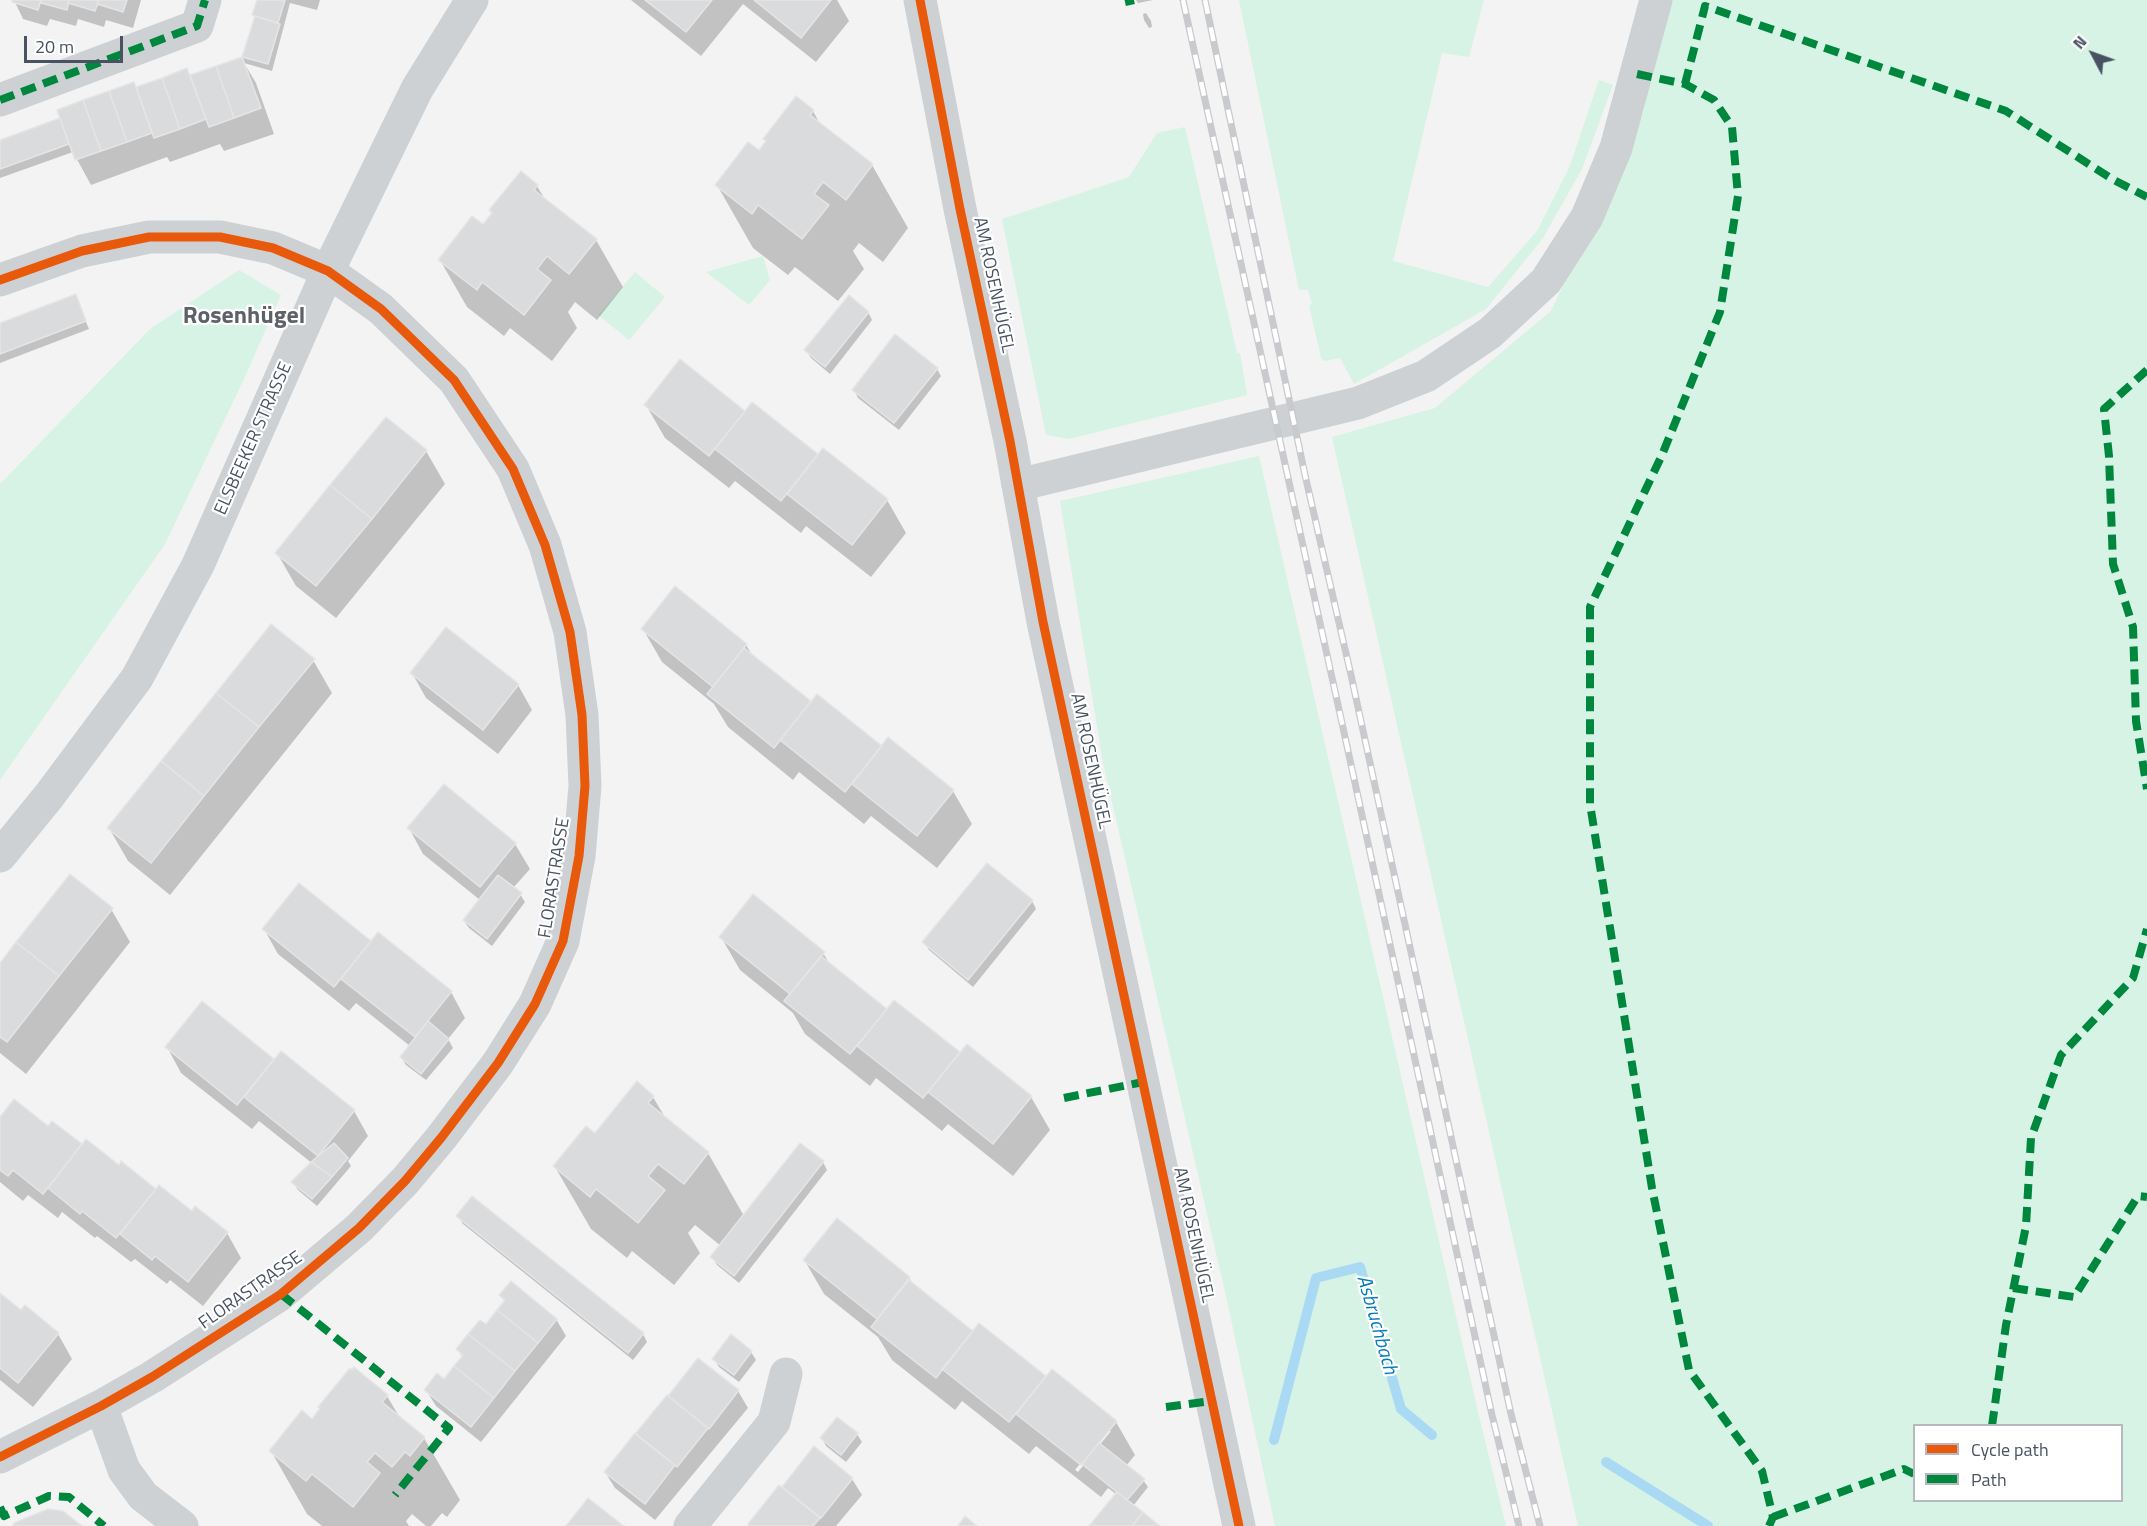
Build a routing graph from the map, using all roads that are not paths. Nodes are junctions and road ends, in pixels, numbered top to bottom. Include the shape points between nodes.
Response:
1 (205, 0) edge
2 (472, 0) edge
3 (920, 0) edge
4 (1656, 0) edge
5 (0, 100) edge
6 (328, 271) junction
7 (0, 280) edge
8 (1018, 484) junction
9 (0, 856) edge
10 (786, 1374) dead end
11 (101, 1406) junction
12 (0, 1457) edge
13 (182, 1526) edge
14 (690, 1526) edge
15 (1239, 1526) edge

1 - 5 street via 197,26
2 - 6 street, ELSBEEKER STRASSE via 417,89
3 - 8 street, AM ROSENHÜGEL
4 - 8 street via 1616,148 1587,217 1546,282 1491,333 1426,376 1358,403
6 - 7 street, FLORASTRASSE via 273,248 219,237 149,237 82,251
6 - 9 street, ELSBEEKER STRASSE via 198,566 136,678
6 - 11 street, FLORASTRASSE via 381,309 454,380 513,469 545,545 570,632 582,716 585,786 579,856 563,941 535,1004 498,1064 405,1181 359,1228 281,1294
8 - 15 street, AM ROSENHÜGEL via 1043,621
10 - 14 street via 774,1422
11 - 12 street, FLORASTRASSE
11 - 13 street via 124,1470 143,1496

